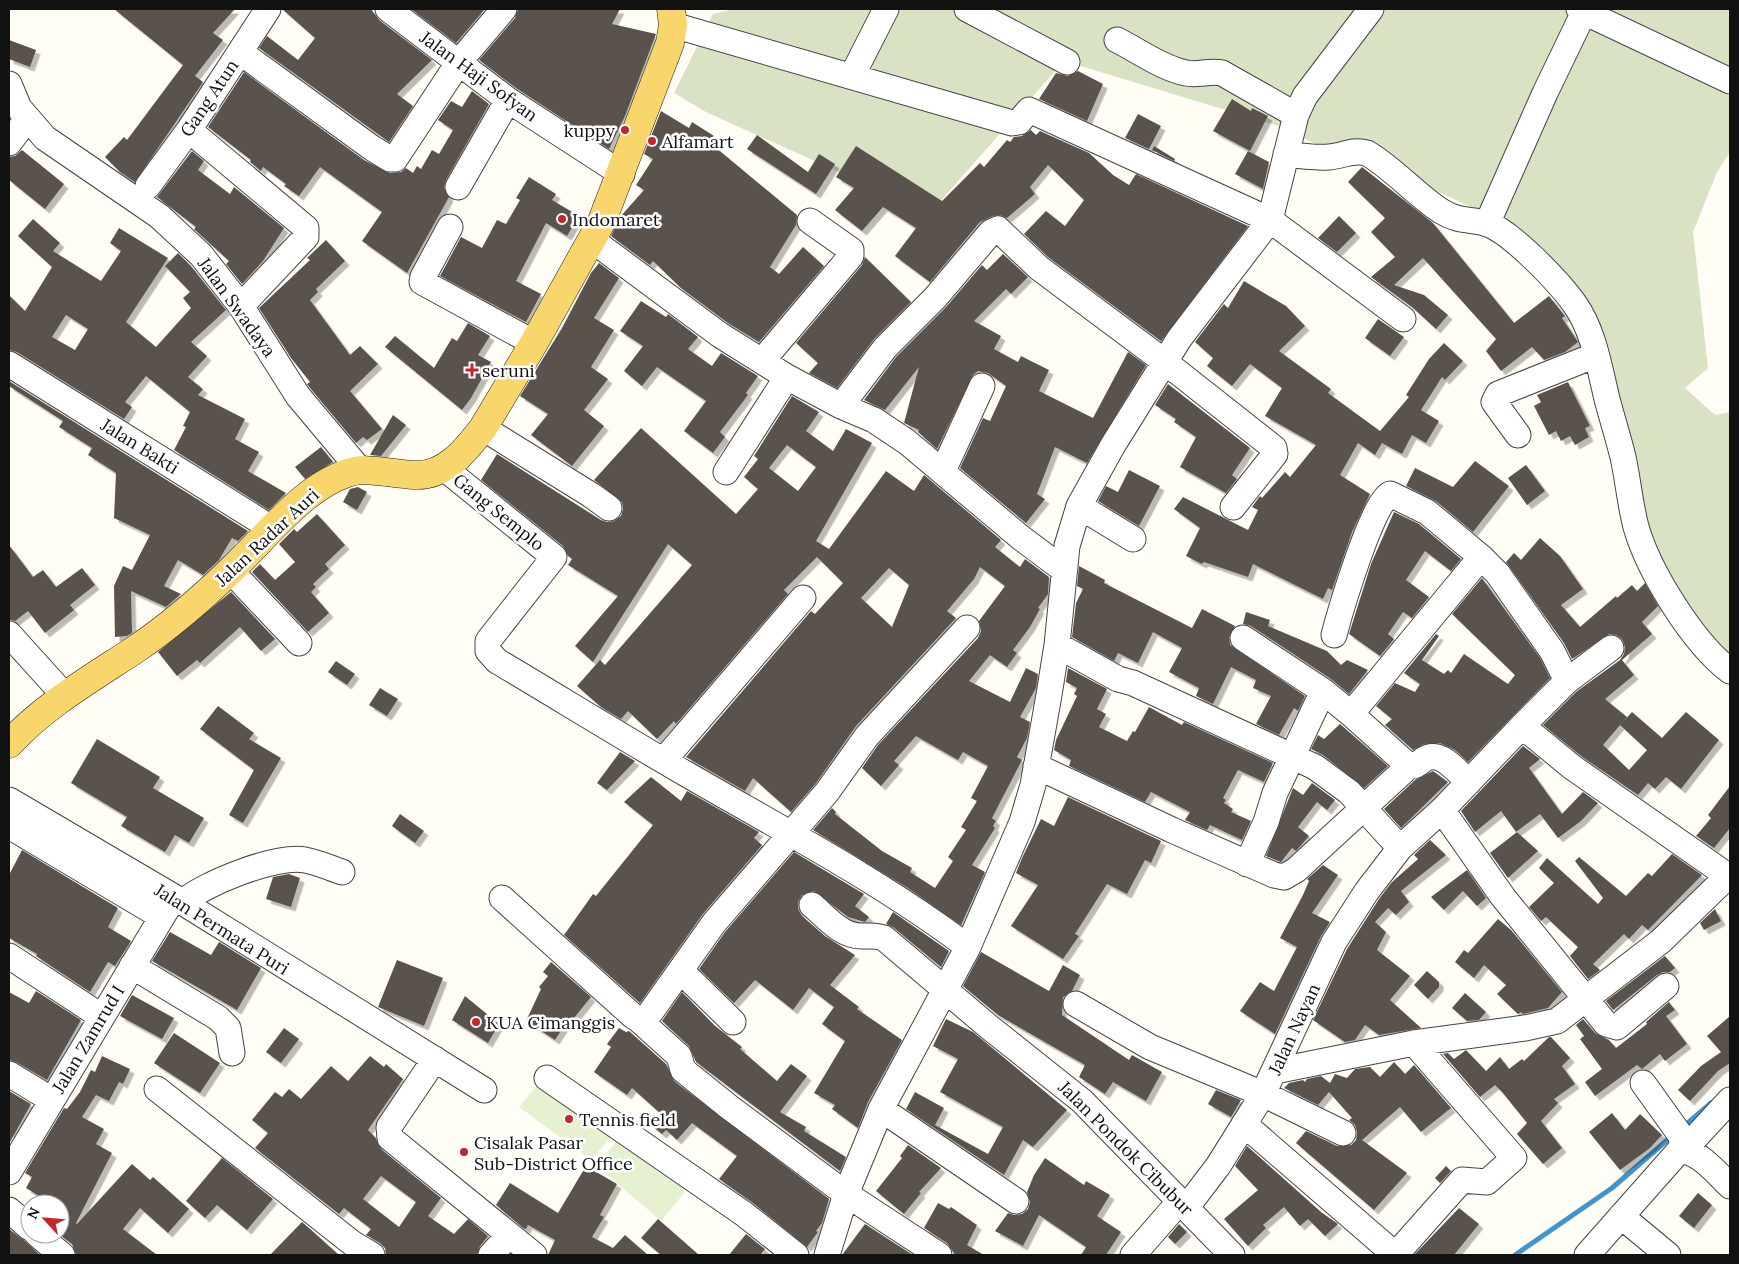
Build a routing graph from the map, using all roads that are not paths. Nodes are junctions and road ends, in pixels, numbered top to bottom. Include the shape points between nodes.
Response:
1 (268, 9) edge
2 (388, 9) edge
3 (504, 9) edge
4 (886, 9) edge
5 (966, 9) edge
6 (1371, 9) edge
7 (1581, 10) edge
8 (672, 17) edge
9 (1117, 40) dead end
10 (240, 52) junction
11 (459, 62) junction
12 (1067, 62) dead end
13 (852, 76) junction
14 (1730, 81) edge
15 (9, 84) edge
16 (508, 100) junction
17 (1296, 116) junction
18 (27, 119) junction
19 (189, 130) junction
20 (9, 143) edge
21 (1286, 154) junction
22 (622, 174) junction
23 (148, 186) dead end
24 (458, 187) dead end
25 (1270, 220) junction
26 (810, 221) dead end
27 (1486, 224) junction
28 (450, 227) dead end
29 (592, 240) junction
30 (241, 306) junction
31 (1403, 319) dead end
32 (534, 343) junction
33 (1596, 355) junction
34 (762, 361) junction
35 (1165, 362) junction
36 (9, 364) edge
37 (787, 377) junction
38 (982, 386) dead end
39 (841, 406) junction
40 (483, 428) junction
41 (1518, 435) dead end
42 (444, 468) junction
43 (360, 470) junction
44 (943, 471) junction
45 (726, 472) dead end
46 (1079, 506) junction
47 (1233, 507) dead end
48 (610, 508) dead end
49 (271, 528) junction
50 (1133, 539) dead end
51 (1481, 557) junction
52 (1064, 570) junction
53 (231, 571) junction
54 (803, 598) dead end
55 (967, 628) dead end
56 (9, 634) edge
57 (1334, 635) dead end
58 (1243, 638) dead end
59 (300, 643) dead end
60 (1057, 645) junction
61 (1611, 648) dead end
62 (1730, 671) edge
63 (1567, 681) junction
64 (1323, 692) junction
65 (65, 696) junction
66 (1352, 714) junction
67 (1522, 726) junction
68 (9, 744) edge
69 (1291, 757) junction
70 (664, 760) junction
71 (1036, 766) junction
72 (1409, 766) junction
73 (1469, 782) junction
74 (1363, 806) junction
75 (1442, 810) junction
76 (14, 822) edge
77 (792, 832) junction
78 (1400, 848) junction
79 (1248, 864) junction
80 (342, 872) dead end
81 (1729, 875) edge
82 (502, 898) dead end
83 (812, 905) dead end
84 (172, 906) junction
85 (968, 947) junction
86 (9, 956) edge
87 (132, 966) junction
88 (681, 971) junction
89 (1666, 986) dead end
90 (946, 990) junction
91 (1586, 999) junction
92 (1076, 1004) dead end
93 (102, 1017) junction
94 (638, 1019) junction
95 (733, 1022) dead end
96 (1414, 1043) junction
97 (232, 1054) dead end
98 (435, 1059) junction
99 (1274, 1072) junction
100 (9, 1074) edge
101 (547, 1078) dead end
102 (1643, 1084) dead end
103 (157, 1089) dead end
104 (484, 1090) dead end
105 (1263, 1094) junction
106 (52, 1100) junction
107 (1730, 1100) edge
108 (882, 1109) junction
109 (1244, 1124) junction
110 (1344, 1134) dead end
111 (1683, 1151) junction
112 (9, 1172) edge
113 (1730, 1186) edge
114 (846, 1194) junction
115 (1016, 1201) dead end
116 (1183, 1205) junction
117 (9, 1210) edge
118 (1621, 1216) junction
119 (20, 1221) edge
120 (509, 1235) junction
121 (372, 1255) edge
122 (491, 1255) edge
123 (534, 1255) edge
124 (796, 1255) edge
125 (827, 1255) edge
126 (939, 1255) edge
127 (1133, 1255) edge
128 (1232, 1255) edge
129 (1587, 1255) edge
130 (1668, 1255) edge

1 - 10 street, Gang Atun
2 - 11 street, Jalan Haji Sofyan
3 - 11 street
4 - 13 street
5 - 12 street
6 - 17 street via 1321,73
7 - 14 street
7 - 27 street
8 - 13 street
8 - 22 main road, Jalan Radar Auri via 670,43 637,124
9 - 17 street via 1178,71 1222,73
10 - 11 street via 390,159 398,156
10 - 19 street, Gang Atun
11 - 16 street, Jalan Haji Sofyan
13 - 25 street via 1012,124 1019,122 1029,110
15 - 18 street, Jalan Swadaya
16 - 22 street, Jalan Haji Sofyan
16 - 24 street
17 - 21 street
18 - 20 street
18 - 30 street, Jalan Swadaya via 46,138 159,216 201,255
19 - 23 street, Gang Atun
19 - 30 street via 306,228 306,237
21 - 25 street
21 - 27 street via 1310,157 1357,150 1367,153 1441,210 1463,222
22 - 29 main road, Jalan Radar Auri
25 - 31 street
25 - 35 street
26 - 34 street via 851,250 851,256
27 - 33 street via 1524,249 1573,302 1585,321
28 - 32 street via 422,282
29 - 32 main road, Jalan Radar Auri
29 - 34 street via 720,335
30 - 43 street, Jalan Swadaya via 298,396
32 - 40 main road, Jalan Radar Auri
33 - 41 street via 1498,394 1494,402
33 - 62 street via 1623,458 1636,528 1645,553 1688,625 1706,649
34 - 37 street
35 - 39 street via 1039,268 998,229 991,232 935,298 885,348
35 - 46 street via 1113,444
35 - 47 street via 1274,448 1275,454
36 - 49 street, Jalan Bakti
37 - 39 street
37 - 45 street
38 - 44 street
39 - 44 street via 874,420
40 - 42 main road, Jalan Radar Auri
40 - 48 street
42 - 43 main road, Jalan Radar Auri via 416,475
42 - 70 street, Gang Semplo via 554,557 488,641 488,652 497,661
43 - 49 main road, Jalan Radar Auri via 331,480
44 - 52 street
46 - 50 street
46 - 52 street via 1070,532
49 - 53 main road, Jalan Radar Auri
51 - 57 street via 1427,512 1390,494 1383,500 1349,582
51 - 63 street via 1506,582 1552,651
51 - 66 street
52 - 60 street
53 - 59 street
53 - 65 main road, Jalan Radar Auri via 178,617
54 - 70 street
55 - 77 street via 867,736 827,792
56 - 65 street
58 - 64 street
60 - 69 street via 1118,679 1134,683
60 - 71 street
61 - 63 street, Jalan Nayan
63 - 67 street, Jalan Nayan
64 - 66 street
64 - 69 street
65 - 68 main road, Jalan Radar Auri
66 - 72 street
67 - 73 street, Jalan Nayan
67 - 81 street via 1572,768
69 - 74 street via 1328,775
69 - 79 street
70 - 77 street
71 - 79 street
71 - 85 street via 1022,822
72 - 73 street via 1414,767 1434,756 1443,759
72 - 74 street
73 - 75 street, Jalan Nayan
74 - 78 street
74 - 79 street via 1341,830 1289,875 1279,876
75 - 78 street, Jalan Nayan
75 - 91 street via 1503,897
76 - 84 street, Jalan Permata Puri
77 - 85 street via 926,916
77 - 88 street via 714,923
78 - 99 street, Jalan Nayan via 1334,942
80 - 84 street via 304,859 279,861 232,876
81 - 91 street via 1661,941
82 - 94 street
83 - 90 street, Jalan Pondok Cibubur via 842,931 884,938
84 - 87 street, Jalan Zamrud I
84 - 98 street, Jalan Permata Puri
85 - 90 street
86 - 93 street
87 - 93 street, Jalan Zamrud I
87 - 97 street via 218,1018 228,1028
88 - 94 street via 648,1016
88 - 95 street
89 - 91 street via 1617,1027 1606,1024
90 - 108 street
90 - 116 street, Jalan Pondok Cibubur via 1082,1101
91 - 96 street via 1556,1022 1546,1025
92 - 105 street via 1150,1047
93 - 106 street, Jalan Zamrud I
94 - 114 street via 680,1056 683,1070 690,1076
96 - 99 street
96 - 109 street via 1514,1158 1487,1182 1462,1180 1398,1252 1392,1252
98 - 104 street, Jalan Permata Puri
98 - 120 street via 389,1126 389,1134 393,1141
99 - 105 street, Jalan Nayan
100 - 106 street
101 - 124 street via 729,1203
102 - 111 street via 1681,1136
103 - 121 street via 352,1243
105 - 109 street, Jalan Nayan
105 - 110 street
106 - 112 street, Jalan Zamrud I
107 - 111 street
108 - 114 street
108 - 115 street
109 - 116 street, Jalan Nayan via 1218,1166
111 - 113 street via 1693,1153
111 - 118 street via 1678,1152
114 - 125 street
114 - 126 street
116 - 127 street, Jalan Nayan
116 - 128 street, Jalan Pondok Cibubur
117 - 119 street
118 - 129 street
118 - 130 street
120 - 122 street
120 - 123 street

